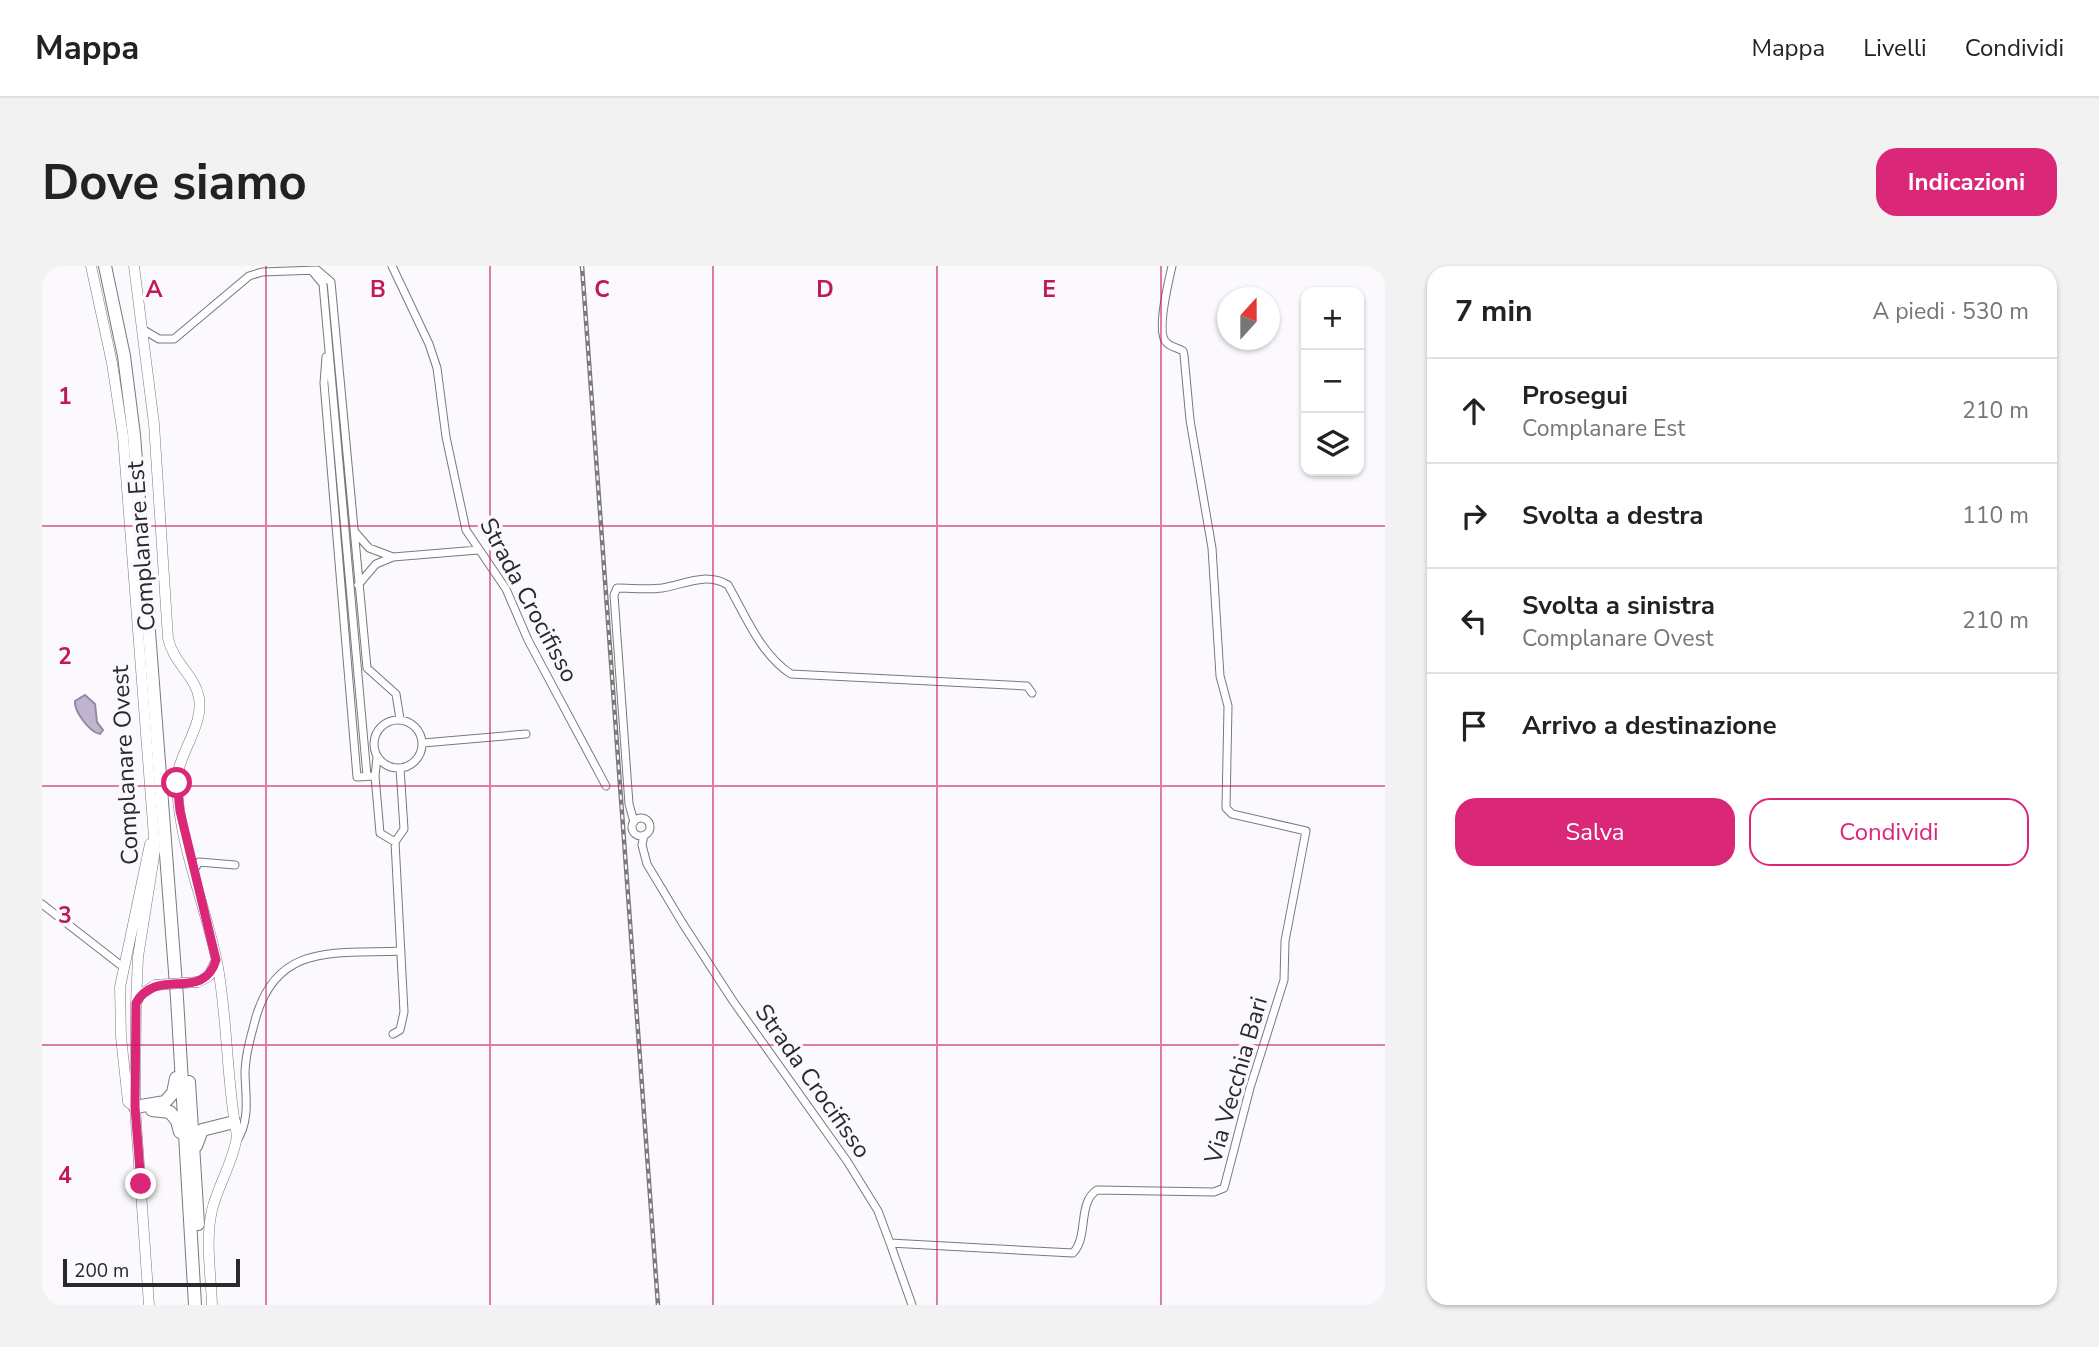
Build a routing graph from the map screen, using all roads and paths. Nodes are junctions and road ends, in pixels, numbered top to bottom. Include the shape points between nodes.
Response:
1 (91, 266) edge
2 (105, 266) edge
3 (114, 266) edge
4 (134, 266) edge
5 (392, 266) edge
6 (1172, 266) edge
7 (309, 269) junction
8 (142, 329) junction
9 (355, 531) junction
10 (478, 550) junction
11 (393, 557) junction
12 (358, 585) junction
13 (1032, 693) dead end
14 (400, 719) junction
15 (526, 734) dead end
16 (423, 743) junction
17 (377, 757) junction
18 (400, 768) junction
19 (371, 776) junction
20 (606, 786) dead end
21 (629, 804) junction
22 (643, 819) junction
23 (634, 822) junction
24 (153, 833) junction
25 (640, 834) junction
26 (395, 842) junction
27 (235, 865) dead end
28 (194, 870) junction
29 (42, 904) edge
30 (401, 951) junction
31 (216, 960) junction
32 (123, 967) junction
33 (137, 974) junction
34 (198, 982) junction
35 (155, 985) junction
36 (221, 993) junction
37 (177, 998) junction
38 (136, 1003) junction
39 (393, 1034) dead end
40 (135, 1107) junction
41 (192, 1115) junction
42 (234, 1122) junction
43 (236, 1142) junction
44 (189, 1154) junction
45 (890, 1243) junction
46 (149, 1305) edge
47 (195, 1305) edge
48 (203, 1305) edge
49 (212, 1305) edge
50 (912, 1305) edge

1 - 24 main road, Complanare Ovest via 123,436
2 - 37 highway via 124,356 134,435
3 - 41 highway via 141,432
4 - 8 main road, Complanare Est
5 - 10 street, Strada Crocifisso via 437,368 466,530
6 - 45 street, Via Vecchia Bari via 1164,338 1184,355 1212,548 1220,676 1228,706 1226,808 1232,814 1306,831 1285,941 1284,980 1224,1188 1214,1192 1097,1190 1090,1197 1073,1253
7 - 8 street via 249,276 174,339 159,339
7 - 9 street via 325,274 331,282
7 - 19 street via 323,284
8 - 28 main road, Complanare Est via 154,424 168,638 172,655 195,685 200,703 179,762 177,783
9 - 11 street via 369,548
9 - 12 street
10 - 11 street
10 - 20 street, Strada Crocifisso via 515,606 528,640
11 - 12 street via 376,564
12 - 14 street via 367,668 396,694
13 - 21 street via 1027,686 791,674 769,655 728,585 718,580 704,578 661,588 617,587
14 - 16 street via 413,724
14 - 17 street via 385,723 375,734
15 - 16 street
16 - 18 street via 418,757
17 - 18 street
17 - 19 street
18 - 26 street via 404,829
19 - 26 street via 380,833
21 - 22 street
21 - 23 street
22 - 23 street
22 - 25 street via 650,828
23 - 25 street
24 - 32 main road
24 - 33 main road, Complanare Ovest via 155,850
25 - 45 street, Strada Crocifisso via 645,857 733,1001 847,1161 878,1211
26 - 30 street
27 - 28 street via 199,862
28 - 31 main road, Complanare Est
29 - 32 street
30 - 39 street via 403,1024
30 - 43 street via 308,958 277,974 252,1031 245,1066 246,1121
31 - 34 main road via 209,976
31 - 36 main road, Complanare Est
32 - 40 main road via 121,1037 128,1102
33 - 35 main road
33 - 38 main road, Complanare Ovest
34 - 35 main road, bridge
34 - 36 main road
35 - 38 main road
36 - 42 main road, Complanare Est
37 - 40 highway via 175,1087 165,1102
37 - 44 highway
38 - 40 main road, Complanare Ovest
40 - 44 highway via 170,1112
40 - 46 main road, Complanare Ovest
41 - 42 highway via 210,1122
41 - 44 highway
42 - 43 main road, Complanare Est
42 - 44 highway via 202,1130
43 - 49 main road, Complanare Est via 212,1210
44 - 47 highway
44 - 48 highway
45 - 50 street

